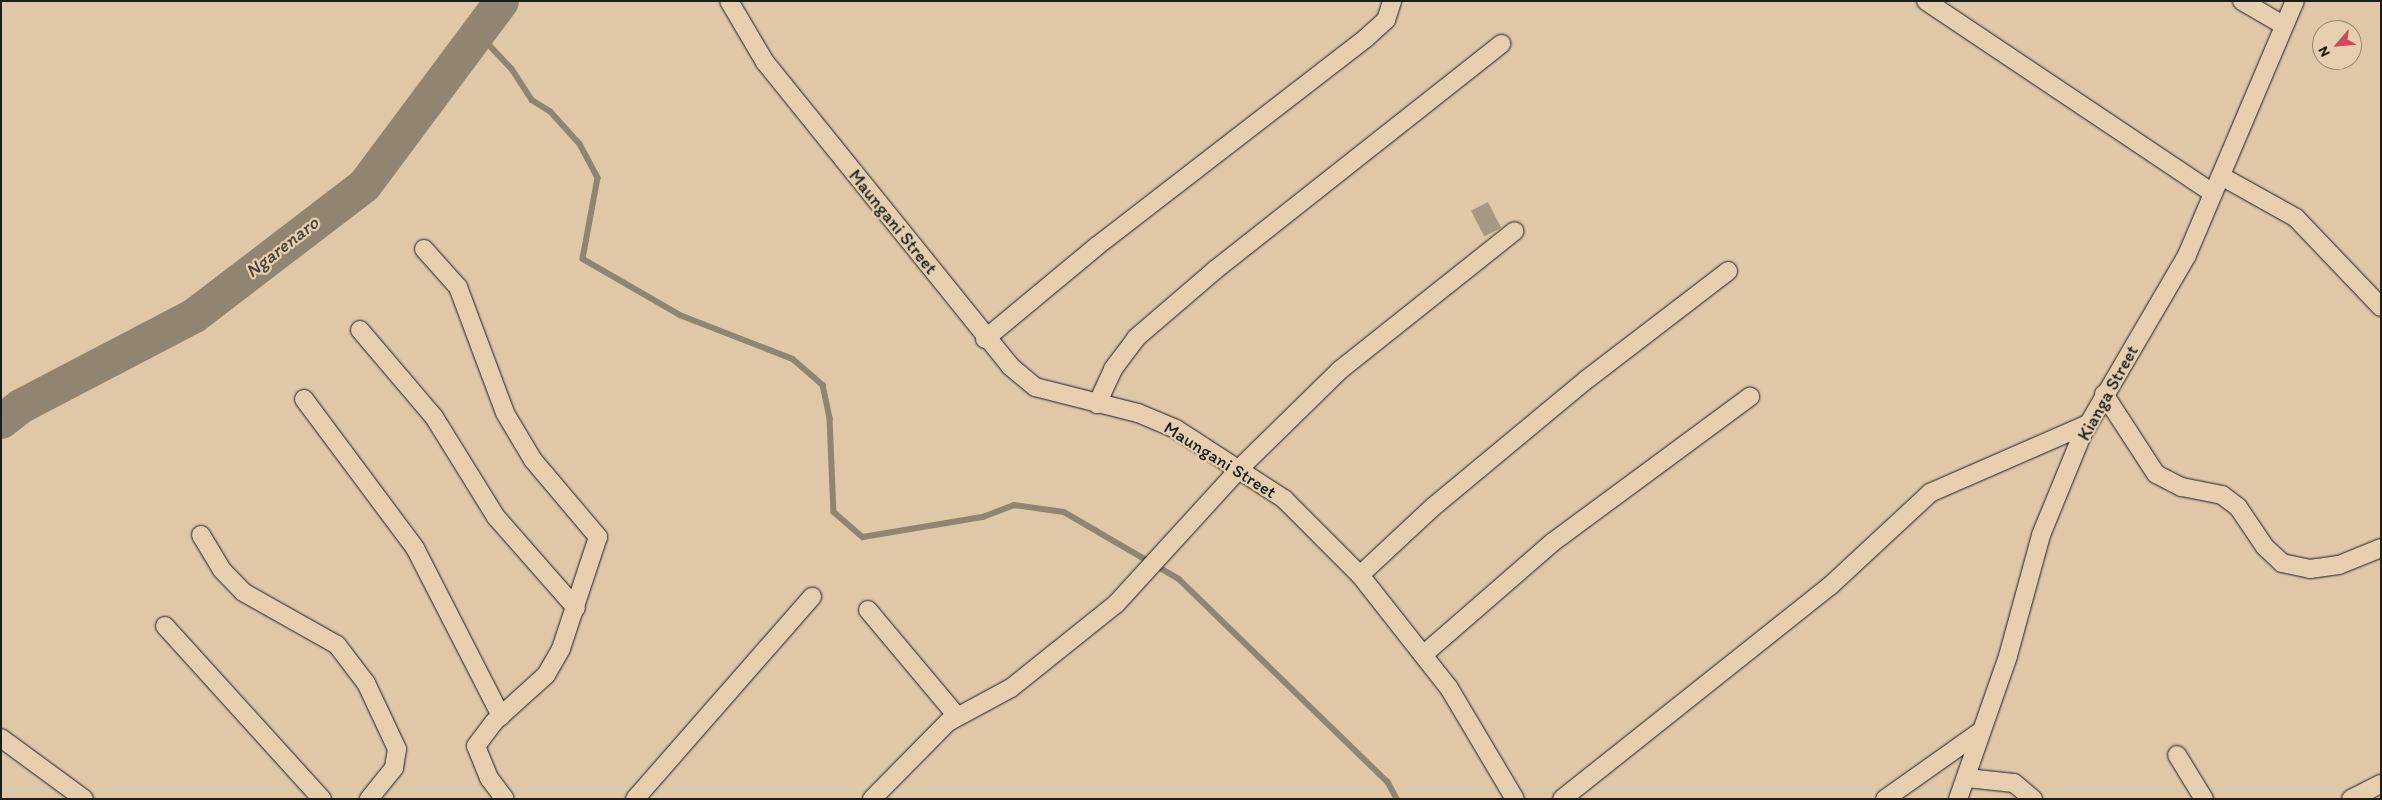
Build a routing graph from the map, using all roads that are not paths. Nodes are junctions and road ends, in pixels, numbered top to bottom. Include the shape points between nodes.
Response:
1 (729, 1) edge
2 (1392, 1) edge
3 (1926, 1) edge
4 (2242, 1) edge
5 (2295, 1) edge
6 (2283, 25) junction
7 (1501, 44) dead end
8 (2221, 176) junction
9 (2214, 193) junction
10 (1514, 231) dead end
11 (424, 249) dead end
12 (1728, 271) dead end
13 (2381, 307) edge
14 (360, 330) dead end
15 (985, 339) junction
16 (2104, 394) junction
17 (1750, 397) dead end
18 (304, 399) dead end
19 (1097, 404) junction
20 (2088, 424) junction
21 (1240, 468) junction
22 (201, 536) dead end
23 (2381, 548) edge
24 (1360, 575) junction
25 (812, 597) dead end
26 (576, 608) junction
27 (868, 610) dead end
28 (165, 626) dead end
29 (1423, 655) junction
30 (501, 716) junction
31 (957, 716) junction
32 (1981, 731) junction
33 (1, 738) edge
34 (2177, 755) dead end
35 (1967, 778) junction
36 (2381, 784) edge
37 (84, 799) edge
38 (322, 799) edge
39 (369, 799) edge
40 (505, 799) edge
41 (635, 799) edge
42 (872, 799) edge
43 (1515, 799) edge
44 (1562, 799) edge
45 (1885, 799) edge
46 (1958, 799) edge
47 (2033, 799) edge
48 (2204, 799) edge
49 (2351, 799) edge

1 - 15 street, Maungani Street via 765,62
2 - 15 street via 1386,20 1366,38 1097,246
3 - 9 street
4 - 6 street
5 - 6 street, Kianga Street
6 - 8 street, Kianga Street
7 - 19 street via 1215,270 1136,338 1112,369
8 - 9 street, Kianga Street
8 - 13 street via 2296,218
9 - 16 street, Kianga Street via 2187,255
10 - 21 street via 1340,370
11 - 26 street via 458,287 505,413 533,460 598,537
12 - 24 street via 1563,399 1433,507
14 - 26 street via 434,417 496,517
15 - 19 street, Maungani Street via 1035,387
16 - 20 street, Kianga Street
16 - 23 street via 2156,474 2182,487 2222,495 2238,507 2265,548 2282,563 2310,569 2339,565
17 - 29 street via 1554,542
18 - 30 street via 415,548
19 - 21 street, Maungani Street via 1138,413 1176,429
20 - 32 street, Kianga Street via 2041,536
20 - 44 street via 1930,493 1830,586
21 - 24 street, Maungani Street via 1291,505
21 - 31 street via 1116,604 1011,688
22 - 39 street via 222,570 243,592 337,645 366,683 397,750 394,768
24 - 29 street, Maungani Street
25 - 41 street
26 - 30 street via 561,649 546,675
27 - 31 street
28 - 38 street
29 - 43 street, Maungani Street via 1479,734
30 - 40 street via 476,746 488,778
31 - 42 street
32 - 35 street, Kianga Street
32 - 45 street
33 - 37 street
34 - 48 street
35 - 46 street, Kianga Street
35 - 47 street via 2014,783
36 - 49 street

